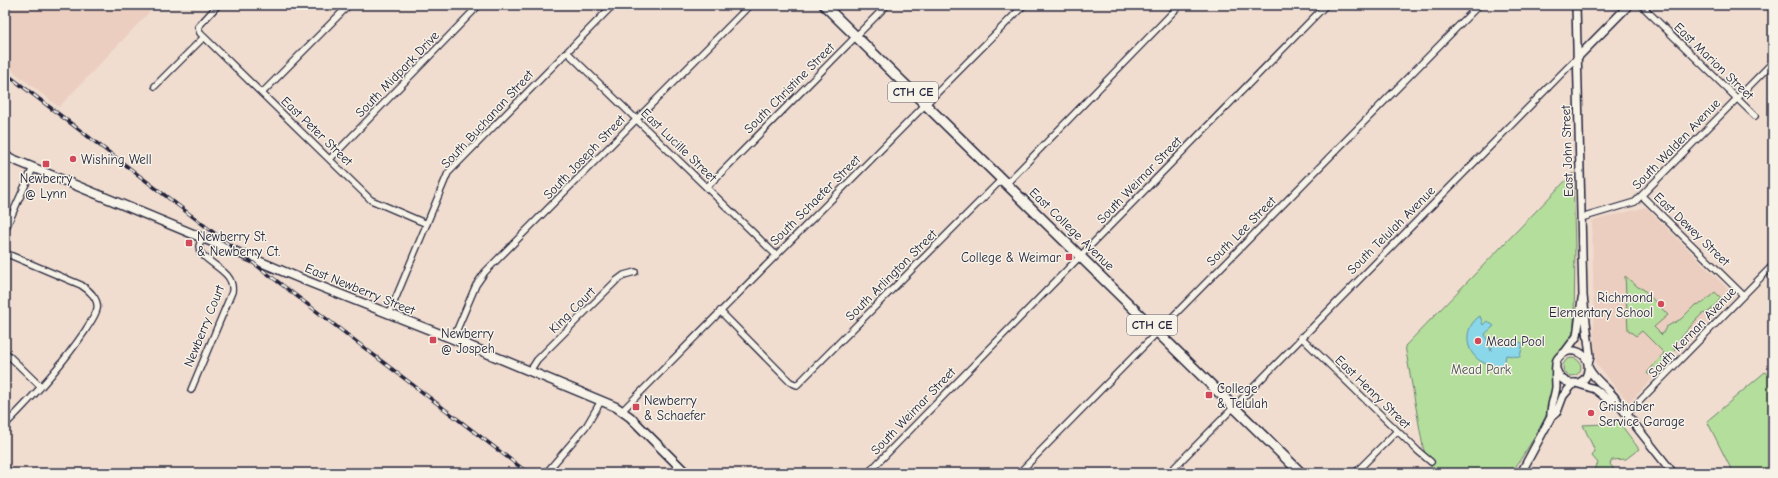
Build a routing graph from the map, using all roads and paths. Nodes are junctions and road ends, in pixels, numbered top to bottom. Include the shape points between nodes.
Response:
1 (218, 5) edge
2 (348, 5) edge
3 (479, 5) edge
4 (613, 5) edge
5 (750, 5) edge
6 (824, 5) edge
7 (887, 5) edge
8 (1024, 5) edge
9 (1180, 5) edge
10 (1326, 5) edge
11 (1479, 5) edge
12 (1576, 5) edge
13 (1629, 5) edge
14 (1641, 5) edge
15 (856, 36) junction
16 (204, 37) junction
17 (567, 52) junction
18 (1577, 58) junction
19 (1773, 62) edge
20 (155, 86) dead end
21 (262, 93) junction
22 (1737, 98) junction
23 (925, 104) junction
24 (1755, 116) dead end
25 (637, 119) junction
26 (5, 156) edge
27 (330, 159) junction
28 (33, 168) junction
29 (1004, 181) junction
30 (707, 187) junction
31 (1642, 196) junction
32 (1581, 218) junction
33 (427, 224) junction
34 (5, 230) edge
35 (202, 237) junction
36 (5, 253) edge
37 (776, 255) junction
38 (1080, 256) junction
39 (1773, 265) edge
40 (635, 272) dead end
41 (1743, 295) junction
42 (1583, 296) junction
43 (720, 312) junction
44 (389, 314) junction
45 (1158, 331) junction
46 (1301, 337) junction
47 (453, 339) junction
48 (5, 352) edge
49 (1565, 352) junction
50 (1588, 367) junction
51 (1556, 369) junction
52 (530, 371) junction
53 (1575, 383) junction
54 (41, 387) junction
55 (191, 390) dead end
56 (601, 401) junction
57 (1620, 406) junction
58 (1234, 407) junction
59 (622, 411) junction
60 (1627, 414) junction
61 (1551, 417) junction
62 (5, 425) edge
63 (1397, 430) junction
64 (1431, 462) dead end
65 (546, 473) edge
66 (686, 473) edge
67 (868, 473) edge
68 (1019, 473) edge
69 (1169, 473) edge
70 (1301, 473) edge
71 (1355, 473) edge
72 (1521, 473) edge
73 (1673, 473) edge

1 - 16 street via 198,27
2 - 21 street
3 - 27 street, South Midpark Drive
4 - 17 street, South Buchanan Street
5 - 25 street, South Joseph Street
6 - 15 main road, East College Avenue / CTH CE
7 - 15 street, South Christine Street
8 - 23 street, South Schaefer Street
9 - 29 street, South Arlington Street
10 - 38 street, South Weimar Street
11 - 45 street, South Lee Street
12 - 18 street, East John Street
13 - 18 street, South Telulah Avenue
14 - 22 street, East Marion Street
15 - 23 main road, East College Avenue / CTH CE
15 - 30 street, South Christine Street
16 - 20 street
16 - 21 street, East Peter Street
17 - 25 street, East Lucille Street
17 - 33 street, South Buchanan Street via 448,173
18 - 32 street, East John Street
18 - 46 street, South Telulah Avenue
19 - 22 street, South Walden Avenue
21 - 27 street, East Peter Street
22 - 24 street, East Marion Street
22 - 31 street, South Walden Avenue
23 - 29 main road, East College Avenue / CTH CE
23 - 37 street, South Schaefer Street
25 - 30 street, East Lucille Street
25 - 47 street, South Joseph Street via 485,272 476,286
26 - 28 main road, East Newberry Street
27 - 33 street, East Peter Street via 372,200
28 - 34 street
28 - 35 main road, East Newberry Street
29 - 38 main road, East College Avenue / CTH CE
29 - 43 street, South Arlington Street via 801,382 794,384
30 - 37 street, East Lucille Street
31 - 32 street, South Walden Avenue via 1631,204
31 - 41 street, East Dewey Street
32 - 42 street, East John Street
33 - 44 street, South Buchanan Street
35 - 44 main road, East Newberry Street
35 - 55 street, Newberry Court via 200,252 226,274 233,285
36 - 54 street via 81,285 96,301 94,318
37 - 43 street, South Schaefer Street
38 - 45 main road, East College Avenue / CTH CE
38 - 67 street, South Weimar Street
39 - 41 street, South Kernan Avenue
40 - 52 street, King Court via 616,281 537,360
41 - 60 street, South Kernan Avenue
42 - 49 street, East John Street via 1577,336
42 - 50 street, East John Street via 1590,356
43 - 59 street, South Schaefer Street
44 - 47 main road, East Newberry Street
45 - 58 main road, East College Avenue / CTH CE
45 - 68 street, South Lee Street
46 - 58 street, South Telulah Avenue
46 - 63 street, East Henry Street
47 - 52 main road, East Newberry Street
48 - 54 street
49 - 50 street via 1580,352 1587,359
49 - 51 street via 1557,359
50 - 53 street via 1584,378
50 - 57 street via 1594,379 1613,395
51 - 53 street via 1564,382
51 - 61 street
52 - 56 main road, East Newberry Street
53 - 57 street via 1595,389 1612,403
53 - 61 street via 1563,396 1557,412
54 - 62 street
56 - 59 main road, East Newberry Street
56 - 65 street via 587,424
57 - 60 street
58 - 69 street, South Telulah Avenue
58 - 70 main road, East College Avenue / CTH CE
59 - 66 main road, East Newberry Street
60 - 73 street
61 - 72 street
63 - 64 street, East Henry Street
63 - 71 street

